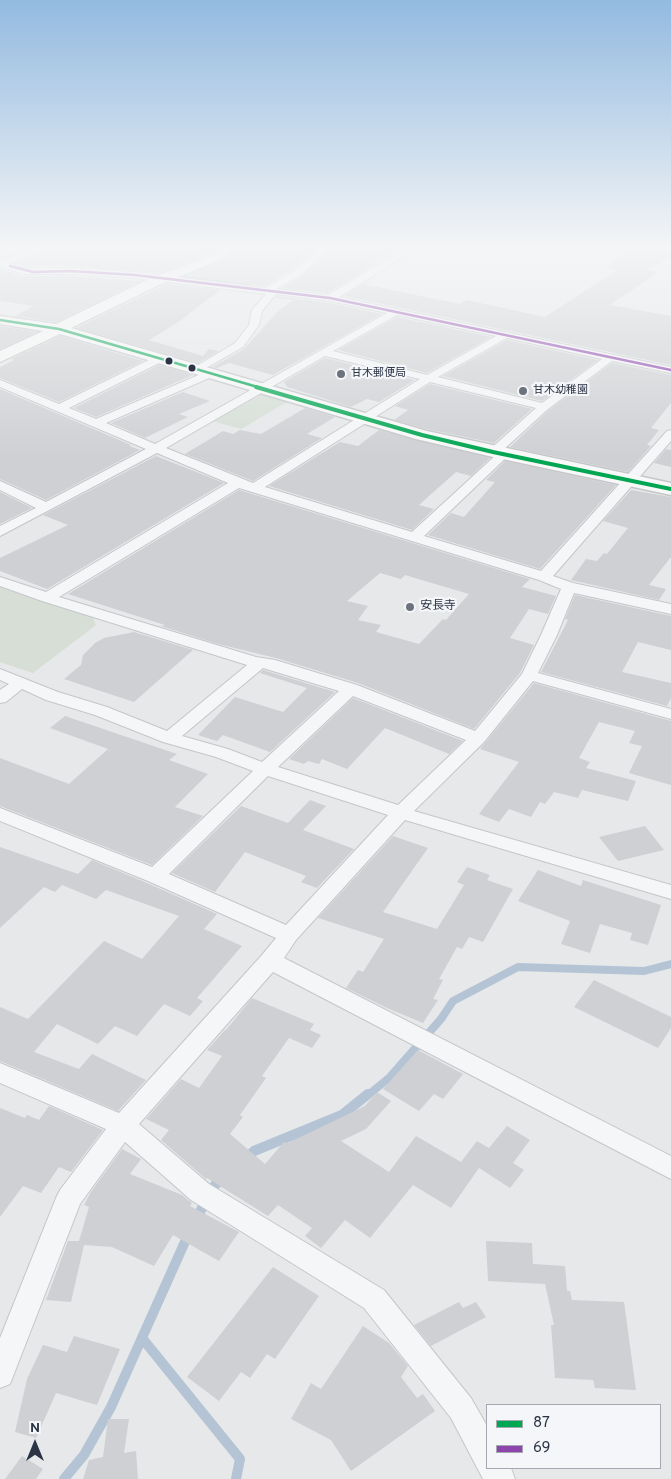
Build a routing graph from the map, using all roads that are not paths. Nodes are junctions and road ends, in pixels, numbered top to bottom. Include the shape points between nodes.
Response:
1 (83, 317) edge
2 (256, 317) edge
3 (387, 317) edge
4 (419, 317) edge
5 (0, 320) edge
6 (59, 329) junction
7 (504, 336) junction
8 (324, 352) junction
9 (0, 357) edge
10 (161, 358) junction
11 (609, 358) junction
12 (671, 370) edge
13 (205, 371) junction
14 (429, 378) junction
15 (0, 382) edge
16 (263, 388) junction
17 (60, 408) junction
18 (544, 408) junction
19 (363, 419) junction
20 (97, 423) junction
21 (671, 434) edge
22 (666, 447) edge
23 (157, 448) junction
24 (498, 453) junction
25 (630, 480) junction
26 (238, 483) junction
27 (0, 485) edge
28 (254, 488) junction
29 (671, 489) edge
30 (45, 507) junction
31 (0, 532) edge
32 (414, 538) junction
33 (544, 577) junction
34 (0, 581) edge
35 (569, 587) junction
36 (47, 598) junction
37 (671, 609) edge
38 (255, 662) junction
39 (0, 674) edge
40 (529, 675) junction
41 (20, 683) junction
42 (351, 689) junction
43 (0, 698) edge
44 (671, 714) edge
45 (169, 738) junction
46 (478, 738) junction
47 (265, 769) junction
48 (401, 813) junction
49 (0, 814) edge
50 (155, 876) junction
51 (671, 892) edge
52 (289, 936) junction
53 (270, 960) junction
54 (0, 1073) edge
55 (123, 1125) junction
56 (671, 1168) edge
57 (0, 1374) edge
58 (486, 1454) edge

1 - 6 main road
2 - 13 street via 254,325 239,345
3 - 8 street
4 - 7 street
5 - 6 main road
6 - 9 main road
6 - 10 main road
7 - 11 street
7 - 14 street
8 - 14 street
8 - 16 street
10 - 13 main road
10 - 17 street
11 - 12 street
11 - 18 street
13 - 16 main road
13 - 20 street
14 - 18 street
14 - 19 street
15 - 17 street
16 - 19 main road
16 - 23 street
17 - 20 street
18 - 24 street
19 - 24 main road
19 - 28 street
20 - 23 street
21 - 22 street
22 - 25 street
23 - 26 street
23 - 30 street
24 - 25 main road
24 - 32 street
25 - 29 main road
25 - 33 street
26 - 28 street
26 - 36 street
27 - 30 street
28 - 32 street
30 - 31 street
32 - 33 street
33 - 35 street
34 - 36 street
35 - 37 street
35 - 40 street via 550,635
36 - 38 street
38 - 42 street via 269,662
38 - 45 street via 255,668
39 - 41 street
40 - 44 street
40 - 46 street
41 - 43 street
41 - 45 street
42 - 46 street
42 - 47 street
45 - 47 street
46 - 48 street
47 - 48 street
47 - 50 street
48 - 51 street
48 - 52 street
49 - 50 street
50 - 52 street
52 - 53 street
53 - 55 street
53 - 56 street
54 - 55 street
55 - 57 street via 69,1198
55 - 58 street via 206,1196 374,1299 461,1408

